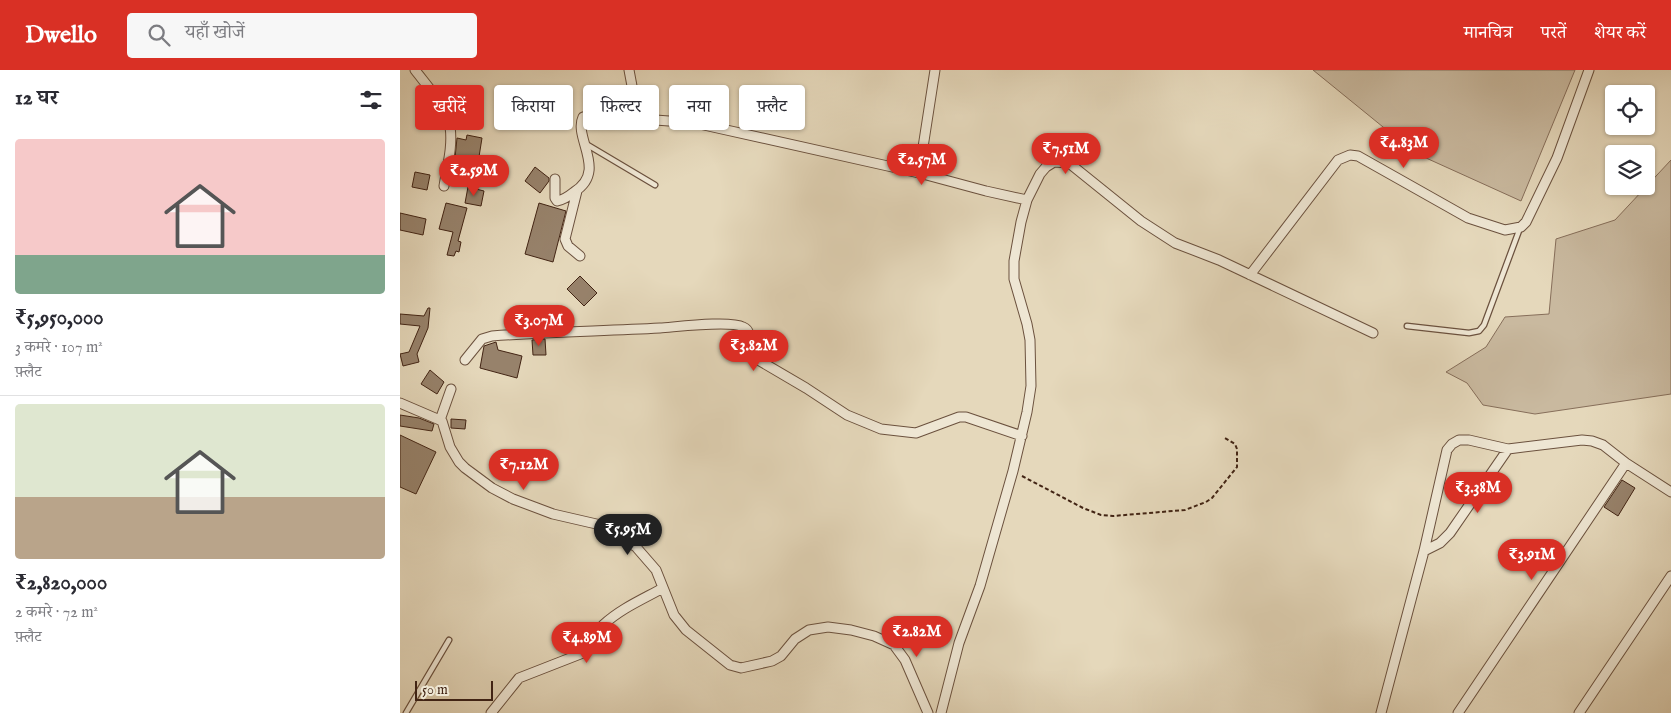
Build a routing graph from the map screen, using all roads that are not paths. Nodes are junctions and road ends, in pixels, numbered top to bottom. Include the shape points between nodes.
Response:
1 (415, 70) edge
2 (629, 70) edge
3 (935, 70) edge
4 (1589, 70) edge
5 (632, 85) edge
6 (583, 117) edge
7 (659, 120) edge
8 (585, 143) junction
9 (919, 173) junction
10 (555, 179) dead end
11 (655, 185) dead end
12 (444, 186) dead end
13 (577, 191) junction
14 (1027, 200) junction
15 (1521, 227) junction
16 (580, 256) dead end
17 (1250, 275) junction
18 (1407, 326) dead end
19 (1373, 333) dead end
20 (465, 360) dead end
21 (451, 389) dead end
22 (400, 403) edge
23 (440, 420) junction
24 (1022, 436) junction
25 (1508, 449) junction
26 (1626, 463) junction
27 (1671, 492) edge
28 (1424, 552) junction
29 (1671, 576) edge
30 (663, 588) junction
31 (449, 640) dead end
32 (406, 713) edge
33 (490, 713) edge
34 (928, 713) edge
35 (941, 713) edge
36 (1381, 713) edge
37 (1458, 713) edge
38 (1579, 713) edge

1 - 12 street via 443,109 450,128
2 - 5 street
3 - 9 street
4 - 15 street via 1557,158
6 - 8 street
7 - 9 street via 704,125
8 - 11 lane
8 - 13 street via 588,170
9 - 14 street
10 - 13 street via 557,201
13 - 16 street via 565,240
14 - 17 street via 1046,167 1054,162 1069,163 1160,234
14 - 24 street via 1014,262 1014,279 1027,324 1031,362
15 - 17 street via 1505,230 1468,218 1358,156 1350,155 1338,160 1331,168
15 - 18 lane via 1479,331 1470,334
17 - 19 street
20 - 24 street via 482,339 492,336 704,324 741,326 748,331 748,354 862,422 881,429 916,433 966,417
21 - 23 street
22 - 23 street
23 - 30 street via 452,453 479,479 513,499 553,514 596,522 612,529 643,553 656,570
24 - 35 street
25 - 26 street via 1592,441 1603,445
25 - 28 street via 1450,533
25 - 28 street via 1459,440 1447,450
26 - 27 street
26 - 37 street
28 - 36 street
29 - 38 street
30 - 33 street via 613,616 583,653 519,678
30 - 34 street via 672,611 686,630 738,668 777,659 795,639 814,629 851,630 888,641 900,652
31 - 32 lane

